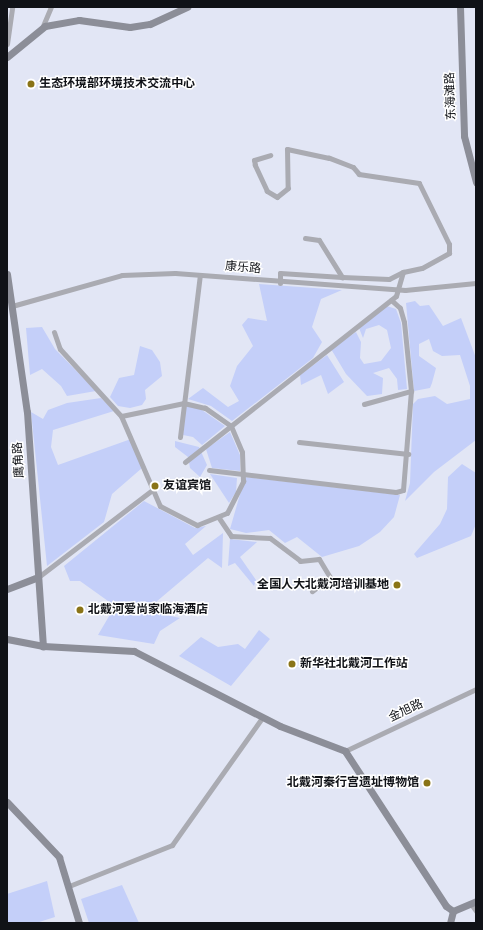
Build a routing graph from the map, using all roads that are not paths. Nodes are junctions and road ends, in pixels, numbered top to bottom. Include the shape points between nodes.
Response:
1 (12, 7) edge
2 (51, 7) edge
3 (187, 7) edge
4 (460, 7) edge
5 (41, 29) junction
6 (7, 44) edge
7 (7, 57) edge
8 (270, 155) dead end
9 (476, 182) edge
10 (305, 238) dead end
11 (402, 272) junction
12 (7, 274) edge
13 (200, 275) junction
14 (342, 277) junction
15 (280, 283) junction
16 (476, 283) edge
17 (398, 290) junction
18 (390, 300) junction
19 (12, 306) junction
20 (11, 325) edge
21 (54, 332) dead end
22 (411, 391) junction
23 (184, 403) junction
24 (364, 404) dead end
25 (121, 416) junction
26 (230, 426) junction
27 (180, 437) dead end
28 (300, 442) dead end
29 (408, 454) junction
30 (185, 462) dead end
31 (209, 470) dead end
32 (242, 475) junction
33 (152, 490) junction
34 (219, 518) junction
35 (36, 578) junction
36 (7, 589) edge
37 (312, 591) dead end
38 (7, 639) edge
39 (43, 646) junction
40 (476, 688) edge
41 (262, 718) junction
42 (345, 751) junction
43 (7, 802) edge
44 (68, 886) junction
45 (473, 902) edge
46 (453, 911) junction
47 (476, 911) edge
48 (79, 923) edge
49 (450, 923) edge

1 - 6 street
2 - 5 street
3 - 5 main road via 150,24 130,27 79,20
4 - 9 main road, 东海滩路 via 464,136
5 - 7 main road
8 - 11 street via 254,160 267,191 277,197 288,188 287,148 329,158 353,168 359,174 419,183 449,244 449,253 422,268
10 - 14 street via 319,240
11 - 14 street via 388,279
11 - 17 street
12 - 19 main road, 鹰角路
13 - 15 street, 康乐路
13 - 19 street, 康乐路 via 122,275
13 - 23 street
14 - 15 street via 280,273
15 - 17 street, 康乐路
16 - 17 street, 康乐路
17 - 18 street
18 - 22 street via 400,308 404,322
18 - 26 street
19 - 20 main road, 鹰角路
20 - 35 main road, 鹰角路 via 27,412
21 - 25 street via 60,349
22 - 24 street
22 - 29 street
23 - 25 street
23 - 26 street via 205,408
23 - 27 street
25 - 33 street
26 - 30 street
26 - 32 street via 242,452
28 - 29 street
29 - 32 street via 407,483 403,490 396,492
31 - 32 street
32 - 34 street via 237,497
33 - 34 street via 160,506 187,522 196,525
33 - 35 street
34 - 37 street via 231,536 270,538 300,561 319,559 330,577
35 - 36 main road
35 - 39 main road, 鹰角路
38 - 39 main road
39 - 41 main road via 134,651
40 - 42 street, 金旭路
41 - 42 main road
41 - 44 street via 172,844
42 - 46 main road via 446,906
43 - 44 main road via 59,857
44 - 48 main road
45 - 46 main road
45 - 47 street
46 - 49 main road

